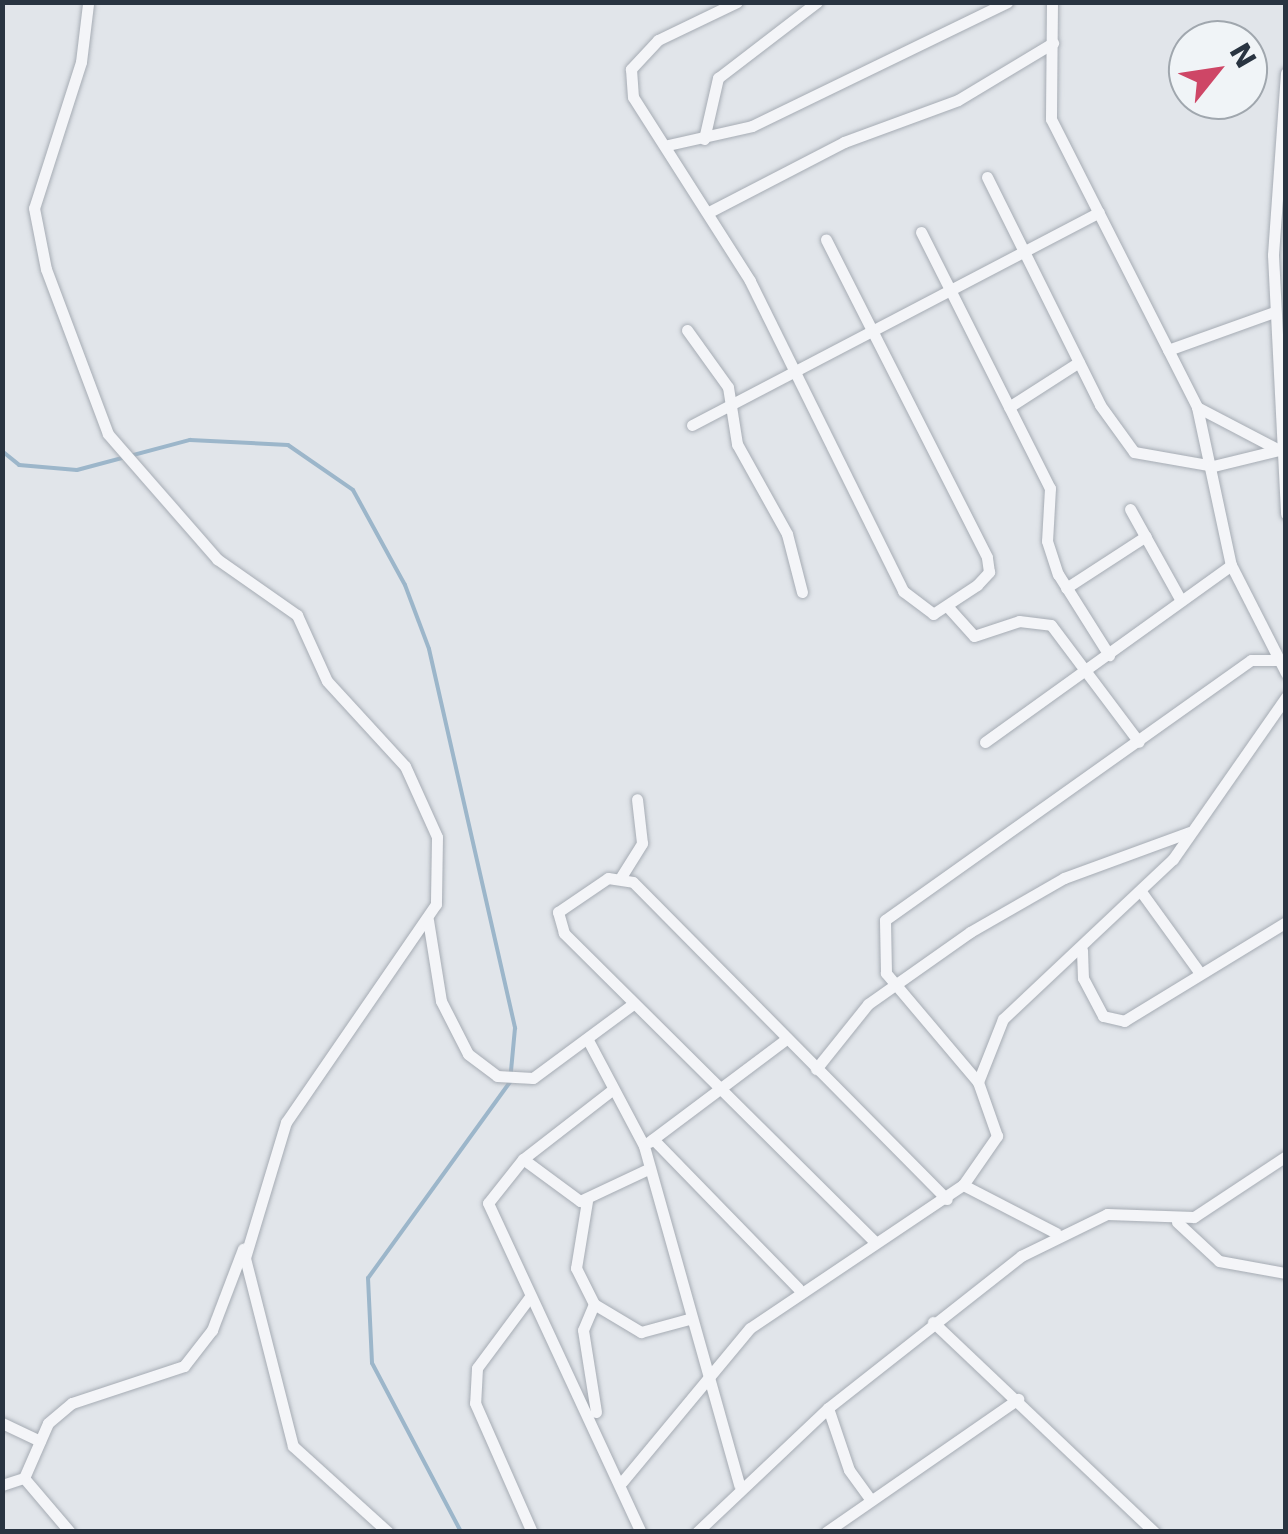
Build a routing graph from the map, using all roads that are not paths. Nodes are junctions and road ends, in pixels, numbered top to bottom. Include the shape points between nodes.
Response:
1 (737, 2) edge
2 (817, 2) edge
3 (1007, 2) edge
4 (1052, 3) edge
5 (88, 4) edge
6 (1054, 43) junction
7 (1286, 73) edge
8 (704, 139) junction
9 (668, 145) junction
10 (987, 177) dead end
11 (709, 212) junction
12 (1099, 212) junction
13 (921, 232) dead end
14 (826, 240) dead end
15 (1025, 252) junction
16 (951, 291) junction
17 (1274, 312) junction
18 (687, 330) dead end
19 (872, 332) junction
20 (1168, 350) junction
21 (1079, 362) junction
22 (796, 372) junction
23 (732, 405) junction
24 (1009, 407) junction
25 (1197, 407) junction
26 (692, 424) dead end
27 (1279, 450) junction
28 (1213, 466) junction
29 (1130, 509) dead end
30 (1286, 514) edge
31 (1146, 536) junction
32 (1231, 565) junction
33 (1066, 588) junction
34 (802, 592) dead end
35 (1180, 599) junction
36 (948, 606) junction
37 (1108, 655) junction
38 (1279, 660) junction
39 (1088, 669) junction
40 (1286, 673) edge
41 (1286, 697) edge
42 (985, 742) dead end
43 (1140, 742) junction
44 (637, 799) dead end
45 (1195, 830) junction
46 (622, 877) junction
47 (1142, 892) junction
48 (428, 920) junction
49 (1286, 922) edge
50 (1082, 950) junction
51 (1200, 972) junction
52 (896, 989) junction
53 (633, 1004) junction
54 (786, 1040) junction
55 (589, 1042) junction
56 (816, 1069) junction
57 (978, 1082) junction
58 (720, 1088) junction
59 (612, 1090) junction
60 (648, 1143) junction
61 (1286, 1156) edge
62 (523, 1159) junction
63 (650, 1168) junction
64 (1286, 1168) edge
65 (1263, 1172) junction
66 (964, 1185) junction
67 (947, 1199) junction
68 (587, 1201) junction
69 (1178, 1222) junction
70 (1056, 1233) junction
71 (873, 1240) junction
72 (246, 1241) junction
73 (1286, 1273) edge
74 (798, 1288) junction
75 (530, 1298) junction
76 (594, 1304) junction
77 (690, 1319) junction
78 (933, 1322) junction
79 (706, 1382) junction
80 (1018, 1399) junction
81 (828, 1408) junction
82 (2, 1423) edge
83 (603, 1440) junction
84 (40, 1441) junction
85 (24, 1478) junction
86 (622, 1482) junction
87 (2, 1485) edge
88 (738, 1485) junction
89 (870, 1499) junction
90 (1148, 1529) edge
91 (70, 1532) edge
92 (388, 1532) edge
93 (532, 1532) edge
94 (641, 1532) edge
95 (697, 1532) edge
96 (826, 1532) edge

1 - 9 street via 658,40 631,69 633,96
2 - 8 street via 718,78
3 - 8 street via 752,126
4 - 6 street
5 - 48 street via 82,62 34,208 69,336 122,458 217,559 287,603 327,681 404,766 437,837
6 - 11 street via 958,100 844,142
6 - 12 street via 1050,119
7 - 17 street
8 - 9 street
9 - 11 street
10 - 15 street
11 - 22 street
12 - 15 street
12 - 20 street
13 - 16 street
14 - 19 street
15 - 16 street
15 - 21 street
16 - 19 street
16 - 24 street
17 - 20 street
17 - 27 street
18 - 23 street
19 - 22 street
19 - 36 street via 990,566
20 - 25 street
21 - 24 street
21 - 28 street via 1134,452
22 - 23 street
22 - 36 street via 914,607 923,615
23 - 26 street
23 - 34 street via 744,462 787,534
24 - 33 street via 1053,497 1047,541
25 - 27 street
25 - 28 street
27 - 28 street
27 - 30 street
28 - 32 street
29 - 31 street
31 - 33 street
31 - 35 street
32 - 35 street
32 - 38 street
33 - 37 street
35 - 37 street
36 - 39 street via 974,636 1019,621 1051,626
37 - 39 street
38 - 40 street
38 - 43 street via 1251,660
39 - 42 street
39 - 43 street
41 - 45 street via 1258,725
43 - 52 street via 899,906 881,937
44 - 46 street via 642,842
45 - 47 street
45 - 52 street via 1064,878
46 - 53 street via 592,887 554,921
46 - 54 street
47 - 50 street
47 - 51 street
48 - 55 street via 441,1001 480,1065 533,1078
48 - 72 street via 286,1122
49 - 51 street
50 - 51 street via 1083,978 1114,1022
50 - 57 street via 1003,1019
52 - 56 street via 868,1004
52 - 57 street
53 - 55 street
53 - 58 street
54 - 56 street
54 - 58 street
55 - 59 street
56 - 67 street
57 - 66 street via 999,1128
58 - 60 street
58 - 71 street
59 - 60 street
59 - 62 street
60 - 63 street
60 - 74 street
61 - 65 street
62 - 68 street
62 - 75 street via 488,1204
63 - 68 street
63 - 77 street
64 - 65 street
65 - 69 street
66 - 67 street
66 - 70 street
67 - 71 street
68 - 76 street via 576,1268
69 - 70 street via 1107,1214
69 - 73 street via 1240,1271
70 - 78 street
71 - 74 street
72 - 84 street via 212,1330 184,1366 87,1394
72 - 92 street via 246,1275 286,1433 302,1459
74 - 79 street
75 - 83 street
75 - 93 street via 477,1368 475,1403
76 - 77 street via 641,1332
76 - 83 street via 585,1365
77 - 79 street
78 - 80 street
78 - 81 street
79 - 86 street
79 - 88 street
80 - 89 street
80 - 90 street
81 - 88 street
81 - 89 street via 848,1470
82 - 84 street
83 - 86 street
84 - 85 street
85 - 87 street
85 - 91 street
86 - 94 street
88 - 95 street
89 - 96 street

